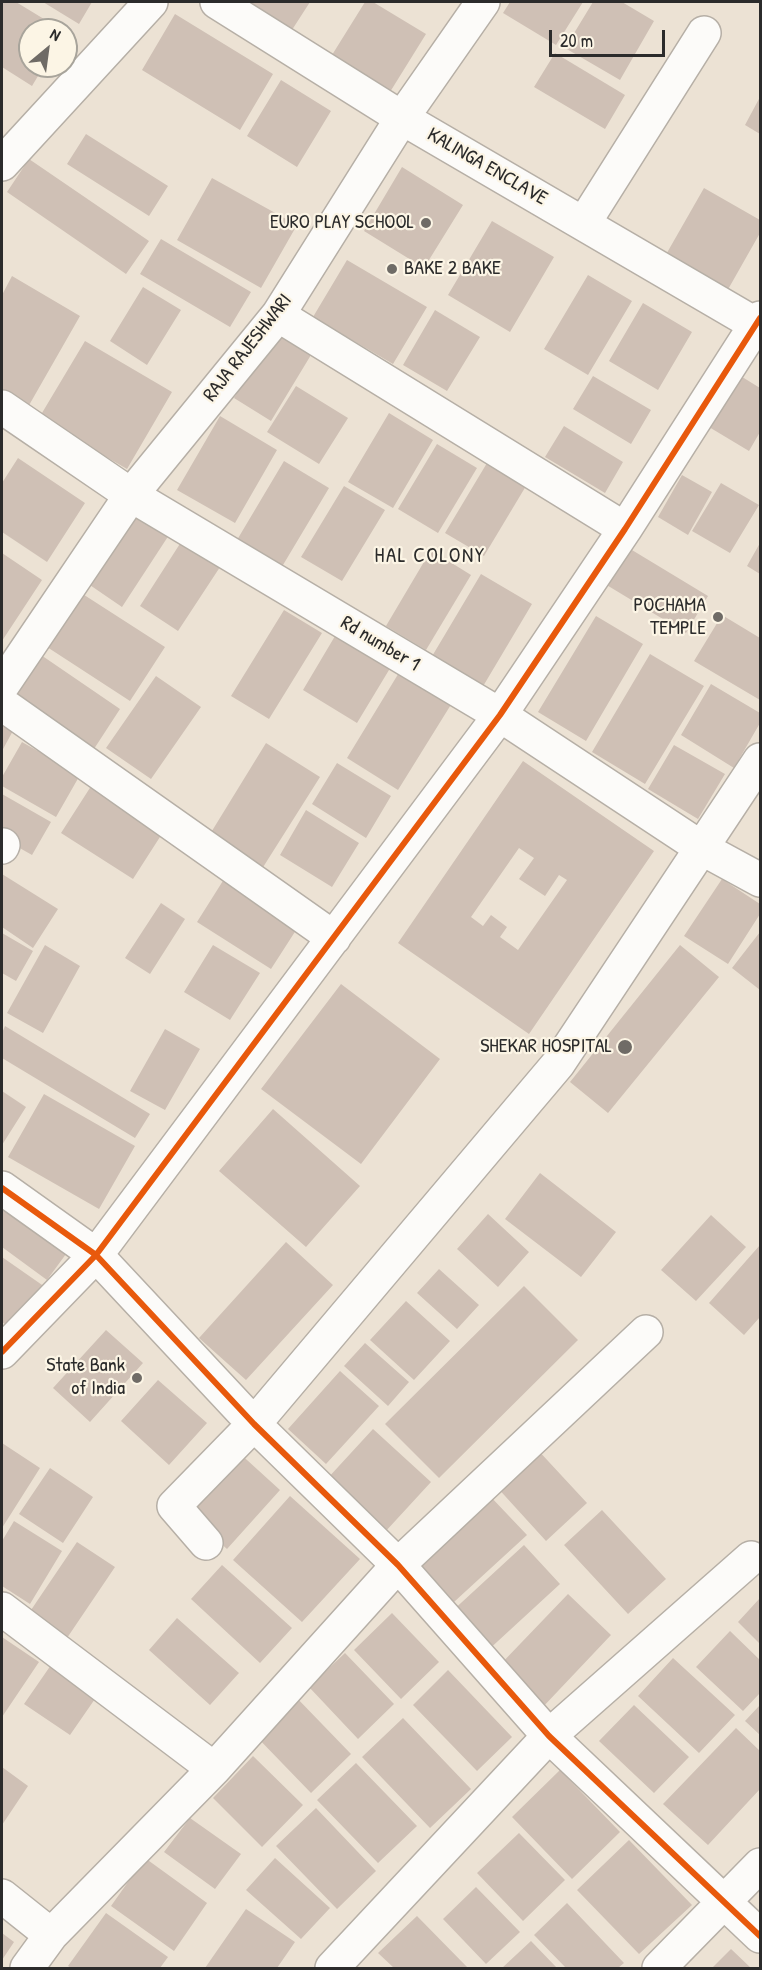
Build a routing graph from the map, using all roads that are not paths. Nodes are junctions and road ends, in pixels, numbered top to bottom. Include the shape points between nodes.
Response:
1 (151, 2) edge
2 (217, 2) edge
3 (483, 2) edge
4 (704, 33) dead end
5 (402, 118) junction
6 (2, 164) edge
7 (584, 223) junction
8 (278, 315) junction
9 (759, 323) edge
10 (2, 407) edge
11 (131, 495) junction
12 (625, 530) junction
13 (2, 686) edge
14 (2, 704) edge
15 (500, 715) junction
16 (760, 760) edge
17 (703, 849) junction
18 (760, 880) edge
19 (334, 938) junction
20 (2, 1188) edge
21 (96, 1255) junction
22 (646, 1332) dead end
23 (2, 1352) edge
24 (254, 1424) junction
25 (206, 1543) dead end
26 (751, 1558) dead end
27 (398, 1565) junction
28 (2, 1609) edge
29 (549, 1736) junction
30 (214, 1768) junction
31 (760, 1865) edge
32 (2, 1896) edge
33 (724, 1901) junction
34 (51, 1935) junction
35 (760, 1936) edge
36 (27, 1968) edge
37 (332, 1968) edge
38 (659, 1968) edge

1 - 6 street
2 - 5 street, KALINGA ENCLAVE
3 - 5 street, RAJA RAJESHWARI
4 - 7 street
5 - 7 street, KALINGA ENCLAVE
5 - 8 street, RAJA RAJESHWARI
7 - 9 street, KALINGA ENCLAVE
8 - 11 street, RAJA RAJESHWARI
8 - 12 street
9 - 12 street
10 - 11 street, Rd number 1
11 - 13 street, RAJA RAJESHWARI
11 - 15 street, Rd number 1
12 - 15 street
14 - 19 street
15 - 17 street, Rd number 1
15 - 19 street
16 - 17 street
17 - 18 street, Rd number 1
17 - 24 street via 558,1064
19 - 21 street
20 - 21 street
21 - 23 street
21 - 24 street
22 - 27 street
24 - 25 street via 174,1506
24 - 27 street
26 - 29 street
27 - 29 street
27 - 30 street
28 - 30 street
29 - 33 street
29 - 37 street
30 - 34 street
31 - 33 street
32 - 34 street
33 - 35 street
33 - 38 street
34 - 36 street

